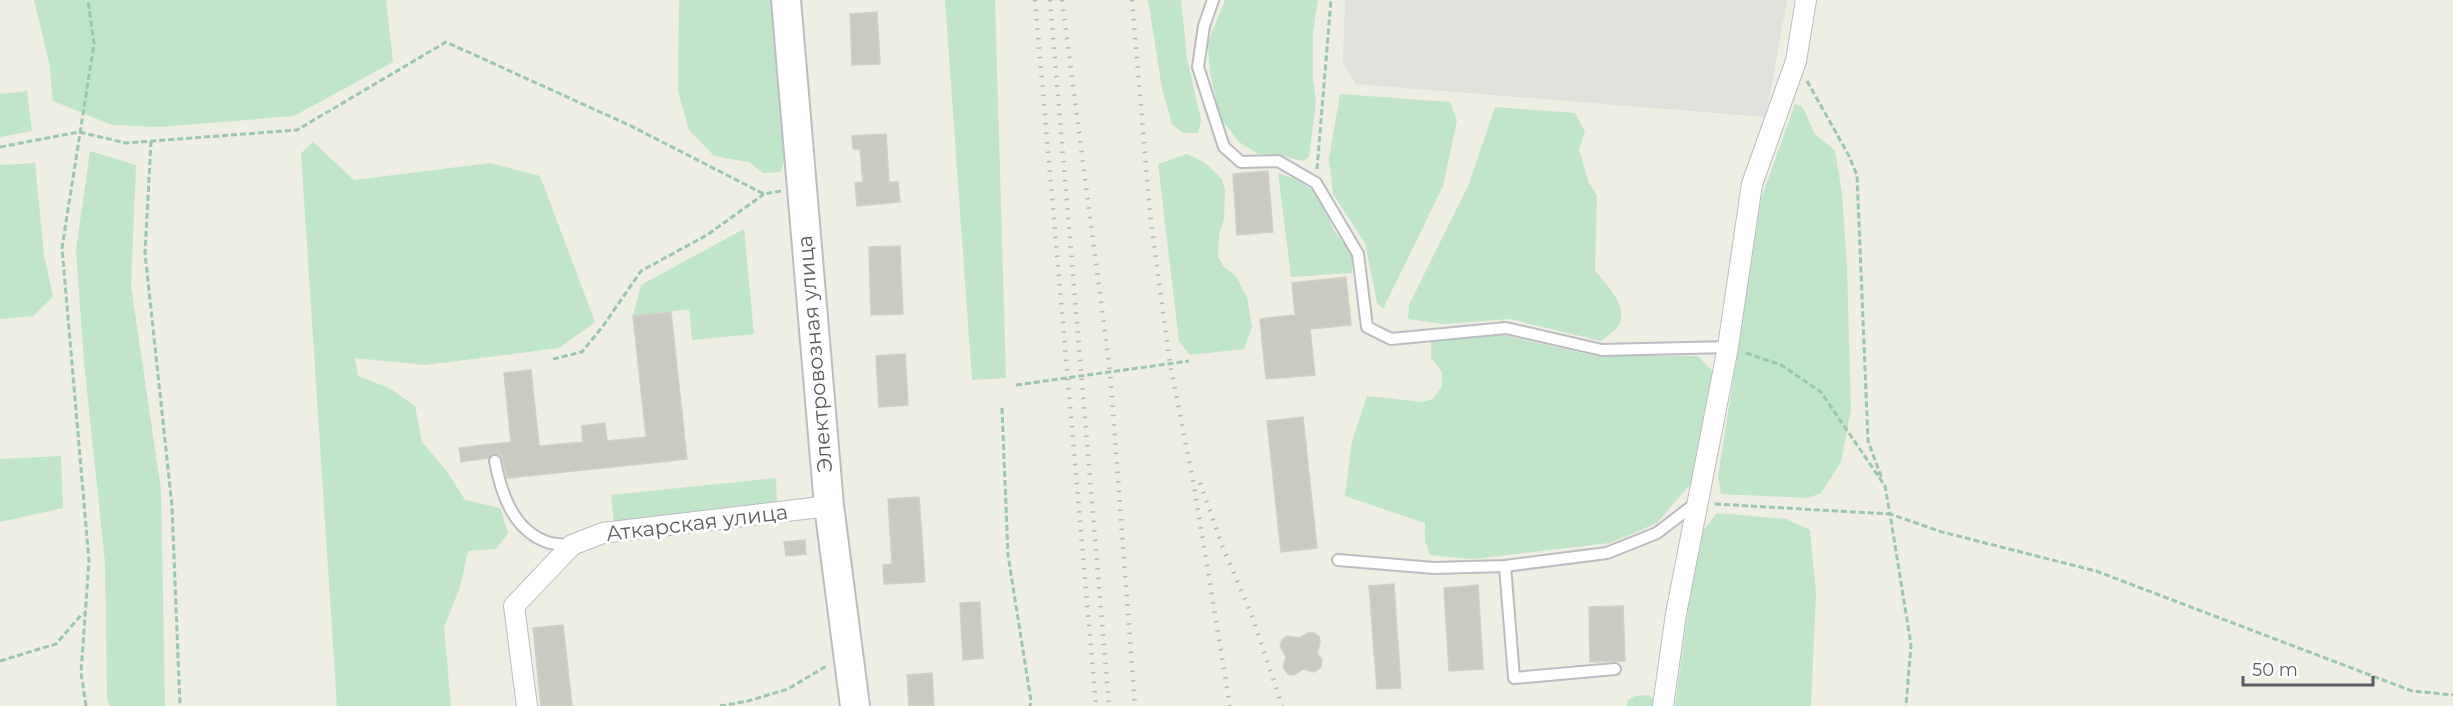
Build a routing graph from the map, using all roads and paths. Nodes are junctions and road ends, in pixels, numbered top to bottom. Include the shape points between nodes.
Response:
1 (88, 0) edge
2 (786, 0) edge
3 (1213, 0) edge
4 (1331, 0) edge
5 (1806, 0) edge
6 (1796, 61) junction
7 (79, 132) junction
8 (151, 141) junction
9 (0, 147) edge
10 (1316, 183) junction
11 (801, 188) junction
12 (764, 194) junction
13 (1728, 347) junction
14 (553, 359) dead end
15 (1189, 362) dead end
16 (1016, 385) dead end
17 (1002, 408) dead end
18 (495, 462) dead end
19 (1885, 486) junction
20 (1696, 503) junction
21 (828, 506) junction
22 (1890, 514) junction
23 (572, 545) junction
24 (1338, 560) dead end
25 (1505, 566) junction
26 (84, 612) junction
27 (848, 653) junction
28 (0, 661) edge
29 (1615, 669) dead end
30 (2453, 695) edge
31 (86, 706) edge
32 (180, 706) edge
33 (527, 706) edge
34 (720, 706) edge
35 (855, 706) edge
36 (1030, 706) edge
37 (1663, 706) edge
38 (1906, 706) edge

1 - 7 path via 94,44
2 - 11 street, Электровозная улица
3 - 10 lane via 1204,26 1198,67 1224,147 1241,162 1278,161
4 - 10 path
5 - 6 street
6 - 13 street via 1752,184
6 - 19 path via 1857,175 1868,441
7 - 8 path via 126,143
7 - 9 path
7 - 26 path via 62,248 88,561
8 - 12 path via 297,130 446,42 631,126
8 - 32 path via 145,253 172,506
10 - 13 lane via 1358,254 1367,327 1391,339 1506,328 1602,350
11 - 12 path
11 - 21 street, Электровозная улица
12 - 14 path via 707,235 641,271 582,352
13 - 19 path via 1781,365 1821,392
13 - 20 street
15 - 16 path
17 - 36 path via 1008,555
18 - 23 lane via 501,492 528,531 548,543
19 - 22 path
20 - 22 path
20 - 25 lane via 1657,533 1607,553
20 - 37 street
21 - 23 street, Аткарская улица via 603,533
21 - 27 street, Электровозная улица
22 - 30 path via 1942,532 2096,571 2412,691
22 - 38 path via 1911,645
23 - 33 street, Аткарская улица via 514,606
24 - 25 lane via 1434,567
25 - 29 lane via 1514,678
26 - 28 path via 56,644
26 - 31 path via 81,673
27 - 34 path via 788,689
27 - 35 street, Электровозная улица

